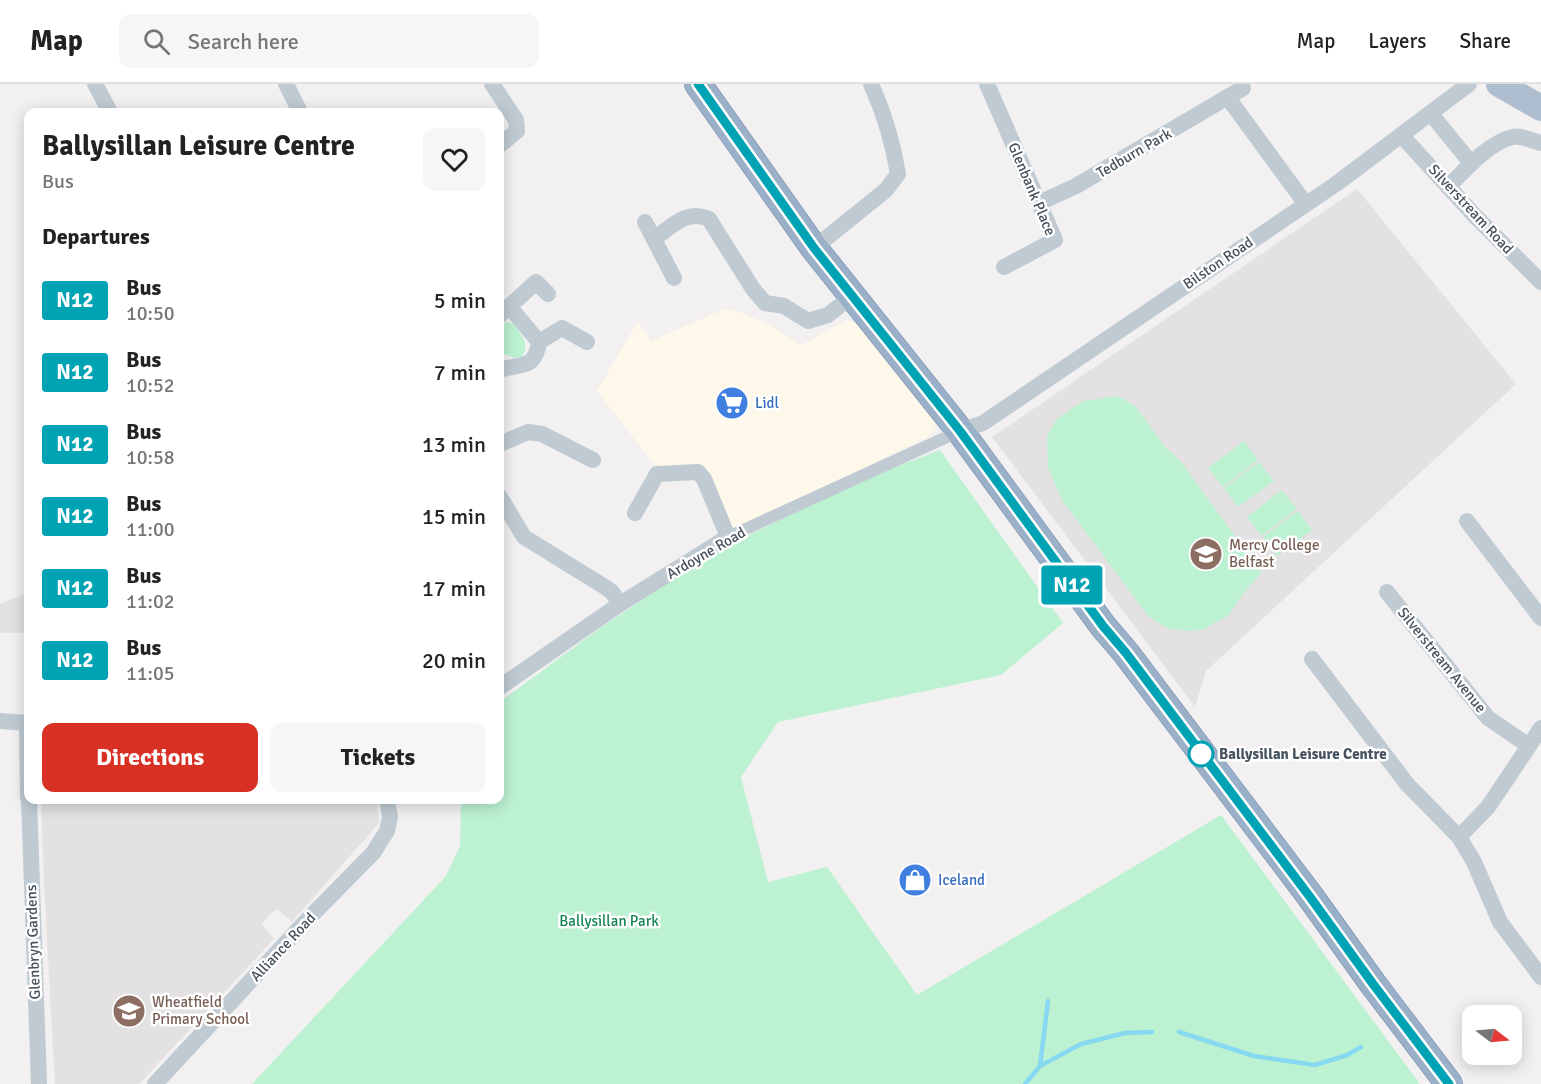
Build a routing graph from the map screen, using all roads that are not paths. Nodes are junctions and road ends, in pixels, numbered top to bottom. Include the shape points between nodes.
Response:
1 (95, 84) edge
2 (286, 84) edge
3 (492, 84) edge
4 (698, 84) edge
5 (871, 84) edge
6 (987, 84) edge
7 (1469, 84) edge
8 (1499, 84) edge
9 (1243, 88) dead end
10 (1228, 98) junction
11 (108, 108) edge
12 (298, 108) edge
13 (1541, 108) edge
14 (1431, 114) junction
15 (1402, 136) junction
16 (504, 142) edge
17 (1541, 143) edge
18 (1471, 163) junction
19 (1448, 187) junction
20 (1039, 203) junction
21 (1305, 203) junction
22 (645, 222) dead end
23 (654, 239) junction
24 (814, 248) junction
25 (1004, 267) dead end
26 (674, 278) dead end
27 (1541, 282) edge
28 (548, 294) dead end
29 (852, 296) junction
30 (504, 311) edge
31 (539, 342) junction
32 (587, 342) dead end
33 (504, 369) edge
34 (960, 431) junction
35 (504, 442) edge
36 (592, 460) dead end
37 (504, 504) edge
38 (635, 513) dead end
39 (1467, 521) dead end
40 (728, 537) junction
41 (1387, 592) dead end
42 (620, 604) junction
43 (1541, 618) edge
44 (1312, 659) dead end
45 (504, 684) edge
46 (0, 721) edge
47 (24, 723) edge
48 (1541, 728) edge
49 (1528, 747) junction
50 (28, 804) edge
51 (388, 804) edge
52 (1459, 837) junction
53 (1534, 955) edge
54 (1541, 977) edge
55 (39, 1084) edge
56 (154, 1084) edge
57 (1449, 1084) edge

1 - 11 street
2 - 12 street
3 - 16 street via 516,120 517,131
4 - 24 highway
5 - 24 street via 895,153 898,174 886,190
6 - 20 street, Glenbank Place
7 - 14 street, Bilston Road
8 - 13 main road
9 - 10 street, Tedburn Park
10 - 20 street, Tedburn Park via 1076,186
10 - 21 street
14 - 15 street, Bilston Road
14 - 18 street
15 - 19 street, Silverstream Road
15 - 21 street, Bilston Road
17 - 18 street via 1513,137
18 - 19 street
19 - 27 street, Silverstream Road
20 - 25 street, Glenbank Place via 1055,240
21 - 34 street, Bilston Road via 983,423
22 - 23 street
23 - 26 street
23 - 29 street via 686,216 700,214 710,219 765,303 784,306 808,321 828,315
24 - 29 highway
28 - 30 street via 536,282
29 - 34 highway
30 - 31 street
31 - 32 street via 562,328
31 - 33 street via 537,354 529,364
34 - 40 street, Ardoyne Road
34 - 57 highway
35 - 36 street via 528,432 542,434
37 - 42 street via 524,537 605,587
38 - 40 street via 657,474 698,472
39 - 43 street
40 - 42 street, Ardoyne Road
41 - 49 street, Silverstream Avenue via 1488,718
42 - 45 street, Ardoyne Road
44 - 52 street via 1407,784
46 - 47 street
48 - 49 street
49 - 52 street via 1488,807
50 - 55 street, Glenbryn Gardens
51 - 56 street, Alliance Road via 387,831 373,853
52 - 53 street via 1500,922
53 - 54 street

